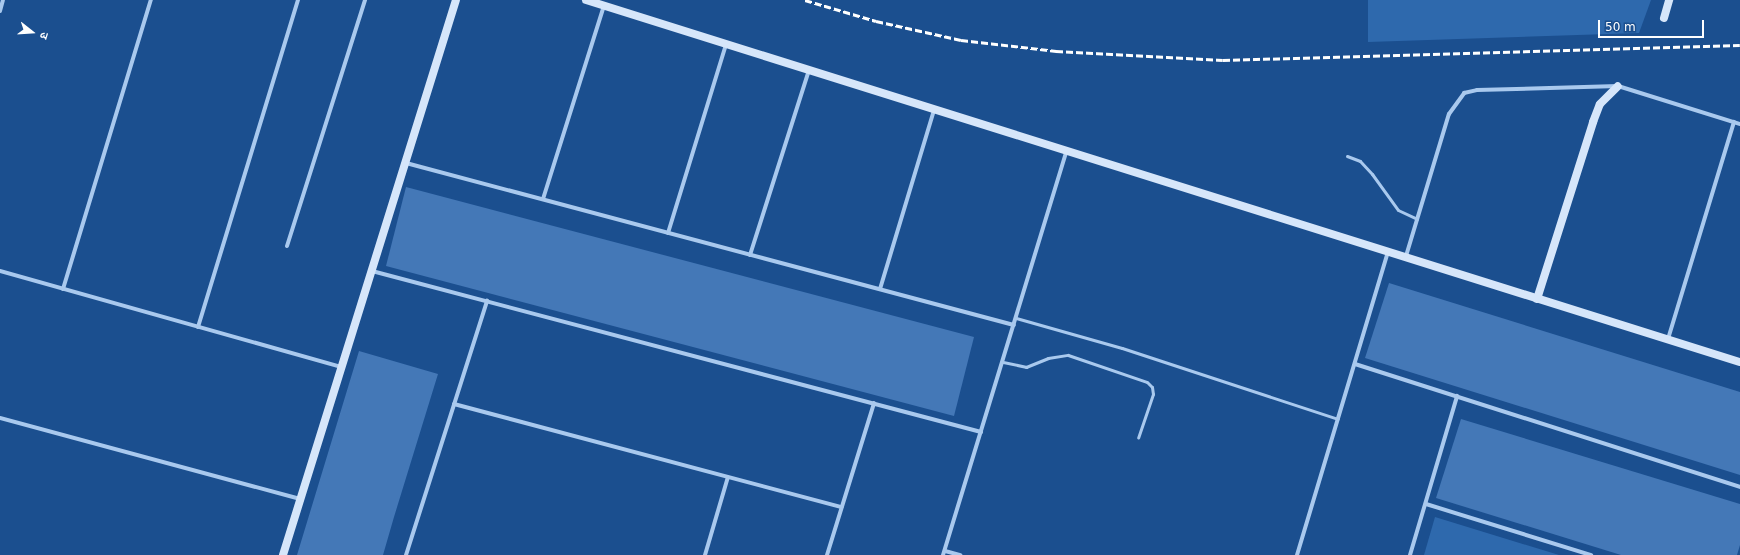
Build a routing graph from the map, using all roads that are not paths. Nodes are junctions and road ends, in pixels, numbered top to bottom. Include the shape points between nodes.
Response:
1 (3, 0) edge
2 (151, 0) edge
3 (298, 0) edge
4 (365, 0) edge
5 (456, 0) edge
6 (586, 0) edge
7 (1669, 0) edge
8 (604, 6) junction
9 (0, 11) edge
10 (1664, 18) dead end
11 (726, 44) junction
12 (809, 69) junction
13 (1618, 86) junction
14 (934, 108) junction
15 (1734, 122) junction
16 (1740, 124) edge
17 (1067, 150) junction
18 (1347, 156) dead end
19 (406, 163) junction
20 (543, 199) junction
21 (1417, 219) junction
22 (668, 233) junction
23 (288, 246) dead end
24 (1388, 250) junction
25 (750, 255) junction
26 (1406, 256) junction
27 (0, 271) edge
28 (372, 271) junction
29 (63, 289) junction
30 (880, 289) junction
31 (1537, 298) junction
32 (487, 301) junction
33 (1016, 318) junction
34 (1014, 325) junction
35 (198, 327) junction
36 (1668, 339) junction
37 (1003, 362) junction
38 (1740, 362) edge
39 (1355, 364) junction
40 (342, 367) junction
41 (1457, 396) junction
42 (874, 403) junction
43 (454, 404) junction
44 (0, 418) edge
45 (1338, 419) junction
46 (981, 432) junction
47 (1138, 438) dead end
48 (728, 477) junction
49 (1740, 488) edge
50 (301, 499) junction
51 (1426, 504) junction
52 (842, 507) junction
53 (944, 553) edge
54 (283, 555) edge
55 (406, 555) edge
56 (705, 555) edge
57 (827, 555) edge
58 (960, 555) edge
59 (1297, 555) edge
60 (1410, 555) edge
61 (1591, 555) edge

1 - 9 street
2 - 29 street
3 - 35 street
4 - 23 street
5 - 19 street
6 - 8 street
7 - 10 street
8 - 11 street
8 - 20 street
11 - 12 street
11 - 22 street
12 - 14 street
12 - 25 street
13 - 15 street
13 - 21 street via 1477,90 1464,93 1449,114
13 - 31 street via 1600,104 1593,122
14 - 17 street
14 - 30 street
15 - 16 street
15 - 36 street
17 - 24 street
17 - 33 street
18 - 21 lane via 1360,162 1372,174 1398,210
19 - 20 street
19 - 28 street
20 - 22 street
21 - 26 street
22 - 25 street
24 - 26 street
24 - 39 street
25 - 30 street
26 - 31 street
27 - 29 street
28 - 32 street
28 - 40 street
29 - 35 street
30 - 34 street
31 - 36 street
32 - 42 street
32 - 43 street
33 - 34 street
33 - 45 lane via 1122,348
34 - 37 street
35 - 40 street
36 - 38 street
37 - 46 street
37 - 47 lane via 1026,367 1048,358 1068,355 1147,382 1153,394
39 - 41 street
39 - 45 street
40 - 50 street
41 - 49 street
41 - 51 street
42 - 46 street
42 - 52 street
43 - 48 street
43 - 55 street
44 - 50 street
45 - 59 street
46 - 53 street
48 - 52 street
48 - 56 street
50 - 54 street
51 - 60 street
51 - 61 street
52 - 57 street
53 - 58 street

